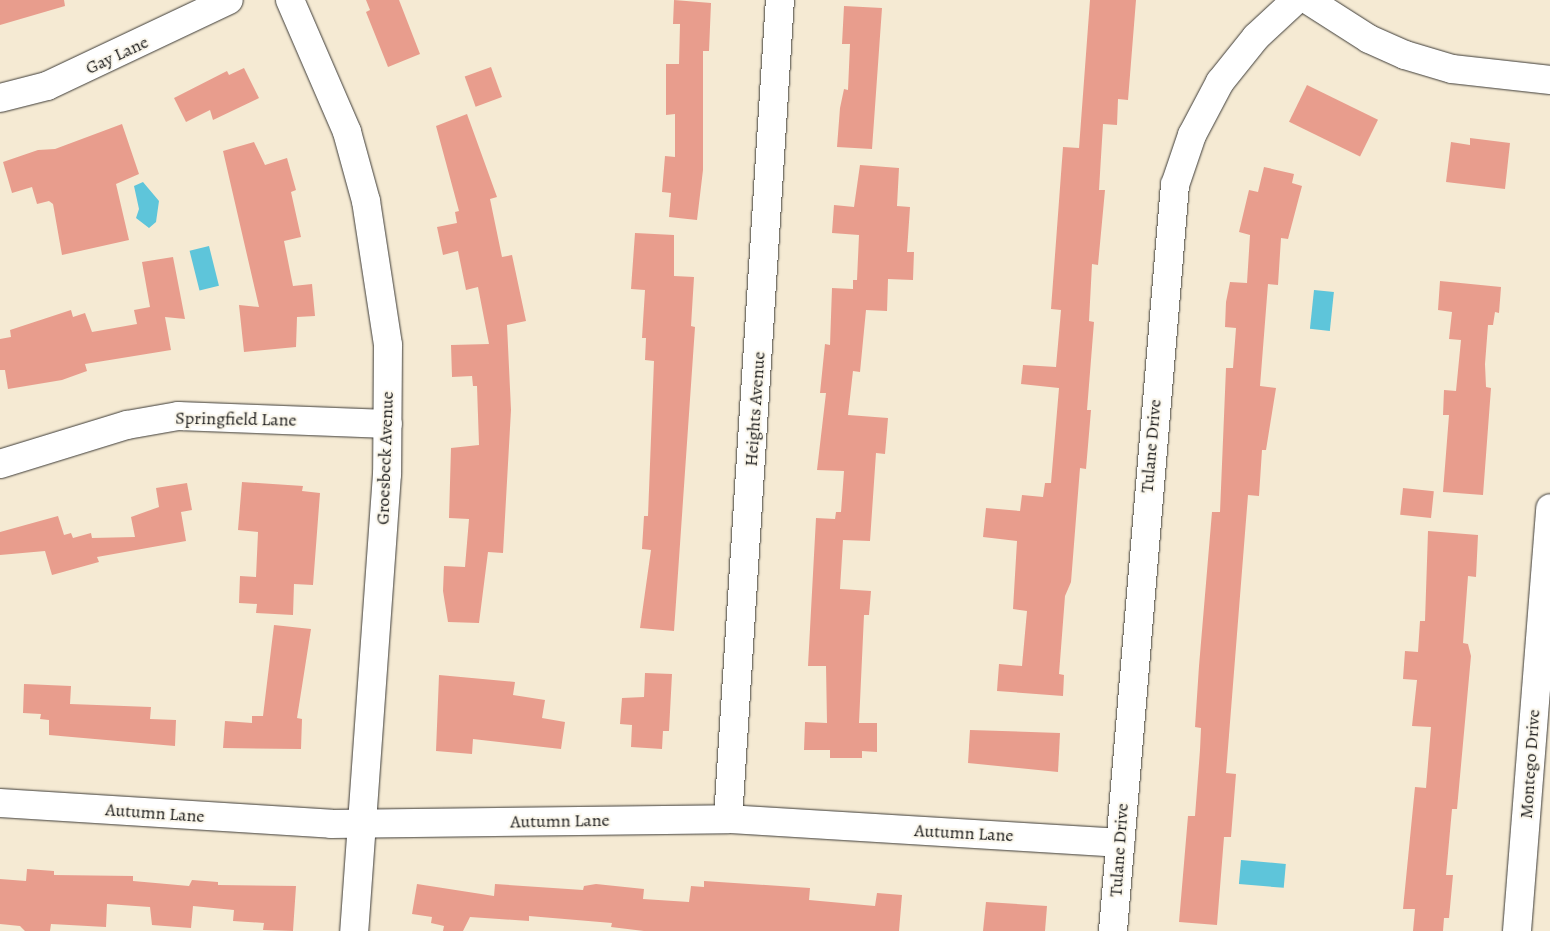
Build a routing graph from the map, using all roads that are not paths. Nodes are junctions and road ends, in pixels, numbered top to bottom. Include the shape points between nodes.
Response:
1 (229, 0) edge
2 (290, 0) edge
3 (780, 0) edge
4 (1296, 0) edge
5 (1308, 0) edge
6 (1550, 80) edge
7 (0, 98) edge
8 (388, 424) junction
9 (0, 464) edge
10 (1550, 508) edge
11 (0, 803) edge
12 (728, 818) junction
13 (362, 824) junction
14 (1120, 843) junction
15 (354, 931) edge
16 (1113, 931) edge
17 (1517, 931) edge

1 - 7 street, Gay Lane via 83,70
2 - 8 street, Groesbeck Avenue via 346,132 366,201 388,345
3 - 12 street, Heights Avenue
4 - 14 street, Tulane Drive via 1256,37 1220,82 1192,135 1175,185
5 - 6 street via 1360,34 1405,55 1452,69
8 - 9 street, Springfield Lane via 178,416 127,426 30,459
8 - 13 street, Groesbeck Avenue
10 - 17 street, Montego Drive
11 - 13 street, Autumn Lane
12 - 13 street, Autumn Lane
12 - 14 street, Autumn Lane
13 - 15 street, Groesbeck Avenue
14 - 16 street, Tulane Drive

